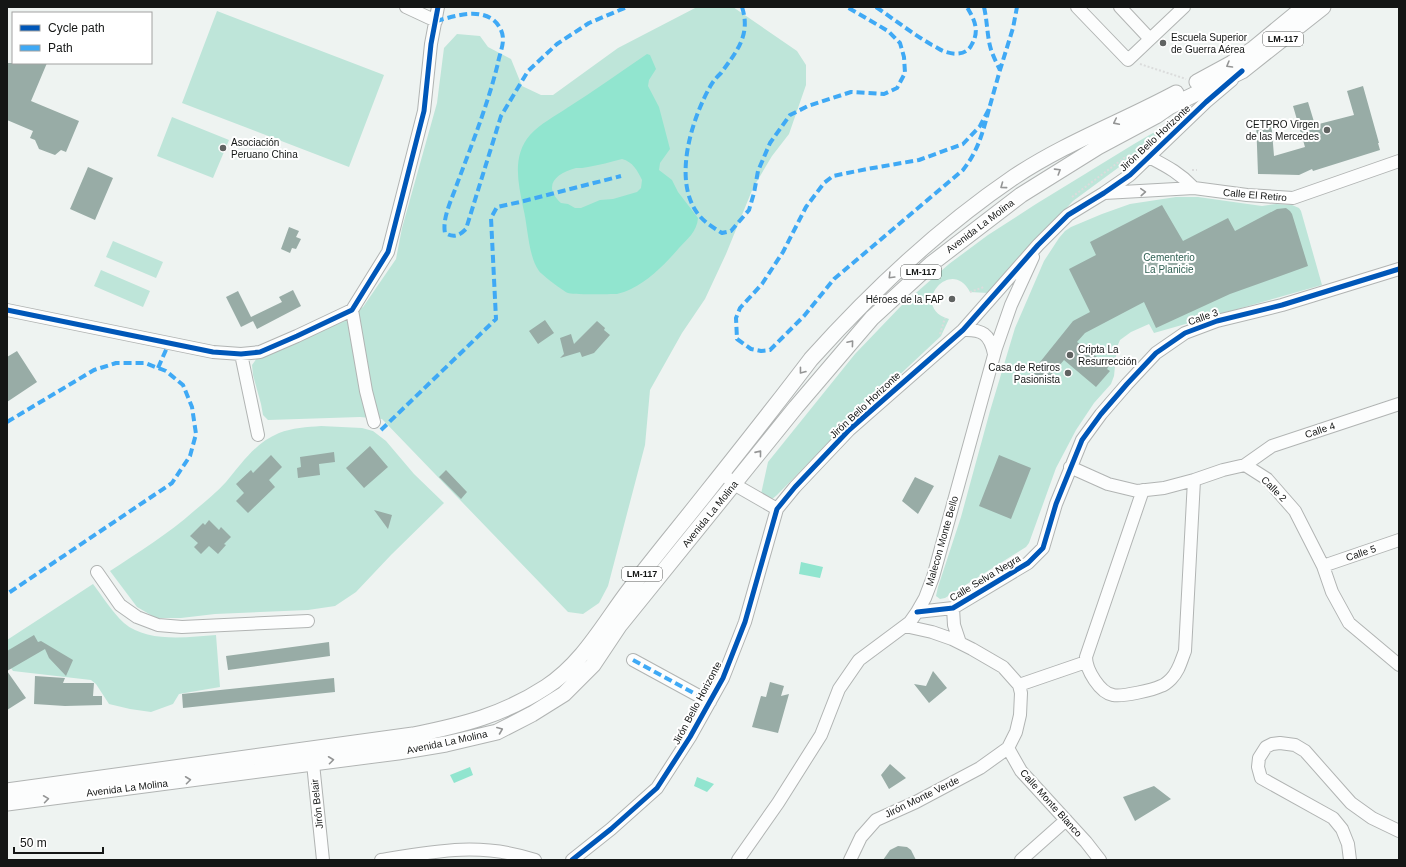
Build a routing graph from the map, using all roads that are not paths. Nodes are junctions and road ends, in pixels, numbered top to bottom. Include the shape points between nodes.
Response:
1 (406, 7) edge
2 (438, 7) edge
3 (1077, 7) edge
4 (1120, 7) edge
5 (1184, 7) edge
6 (1304, 7) edge
7 (1309, 7) edge
8 (1323, 7) edge
9 (436, 21) junction
10 (1150, 39) junction
11 (1242, 72) junction
12 (1149, 157) junction
13 (1399, 161) edge
14 (1194, 188) junction
15 (1104, 193) junction
16 (1038, 245) junction
17 (1399, 270) edge
18 (7, 310) edge
19 (352, 310) junction
20 (962, 330) junction
21 (241, 354) junction
22 (994, 354) junction
23 (1399, 404) edge
24 (374, 422) dead end
25 (258, 435) dead end
26 (1245, 466) junction
27 (1070, 467) junction
28 (722, 473) junction
29 (1194, 480) junction
30 (735, 484) junction
31 (1143, 490) junction
32 (777, 509) junction
33 (1399, 540) edge
34 (1323, 566) junction
35 (97, 572) dead end
36 (953, 608) junction
37 (917, 612) junction
38 (308, 621) dead end
39 (904, 626) junction
40 (960, 643) junction
41 (633, 660) dead end
42 (1086, 662) junction
43 (1399, 665) edge
44 (1019, 685) junction
45 (710, 702) junction
46 (1008, 748) junction
47 (312, 756) junction
48 (7, 791) edge
49 (7, 803) edge
50 (1066, 820) junction
51 (1399, 831) edge
52 (323, 860) edge
53 (381, 860) edge
54 (534, 860) edge
55 (572, 860) edge
56 (738, 860) edge
57 (850, 860) edge
58 (1021, 860) edge
59 (1100, 860) edge
60 (1350, 860) edge

1 - 9 street
2 - 9 street
3 - 10 street via 1128,60
4 - 10 street
5 - 10 street
6 -> 28 main road, Avenida La Molina / LM-117 via 1270,36 1232,63 1163,100 1084,137 1015,177 960,218 899,269 842,325 811,360
7 - 11 main road via 1253,55
8 - 11 main road, Avenida La Molina / LM-117
9 - 19 street via 424,111 388,252
11 - 12 street, Jirón Bello Horizonte via 1206,102
30 -> 11 main road, Avenida La Molina / LM-117 via 872,318 931,264 1021,195 1085,155 1169,107
12 - 14 street via 1177,172
12 - 15 street, Jirón Bello Horizonte via 1130,175
13 - 14 street, Calle El Retiro via 1293,198
15 -> 14 street, Calle El Retiro
15 - 16 street, Jirón Bello Horizonte via 1068,215
16 - 20 street, Jirón Bello Horizonte
16 - 22 street, Malecon Monte Bello via 1011,305
17 - 27 street, Calle 3 via 1282,305 1217,321 1185,333 1156,353 1101,414 1082,440
18 - 21 street via 213,352
19 - 21 street via 260,352
19 - 24 street
20 - 22 street via 974,329 984,333 992,342
20 - 32 street, Jirón Bello Horizonte via 849,430
21 - 25 street
22 - 37 street, Malecon Monte Bello via 933,577
23 - 26 street, Calle 4 via 1272,446
26 - 29 street
26 - 34 street, Calle 2 via 1267,479 1295,511
27 - 31 street via 1108,484
27 - 36 street, Calle Selva Negra via 1042,548 1028,563
28 - 30 street
28 - 47 main road, Avenida La Molina / LM-117 via 629,590 590,645 565,672 547,686 521,702 469,723
29 - 31 street via 1164,488
29 - 42 street via 1185,651 1179,668 1162,686 1124,696 1106,693 1100,688
30 - 32 street
47 -> 30 main road, Avenida La Molina / LM-117 via 406,751 446,744 497,732 551,703 593,665 619,626
31 - 42 street
32 - 45 street, Jirón Bello Horizonte via 745,622
33 - 34 street, Calle 5
34 - 43 street, Calle 2 via 1332,592 1349,623
35 - 38 street via 120,605 136,617 158,625 182,627
36 - 37 street, Calle Selva Negra
36 - 40 street via 954,625
37 - 39 street, Malecon Monte Bello
39 - 40 street via 932,632
39 - 56 street, Malecon Monte Bello via 859,660 839,689 821,735
40 - 44 street via 1003,667
41 - 45 street
42 - 44 street
44 - 46 street via 1020,715 1016,732
45 - 55 street, Jirón Bello Horizonte via 657,788
46 - 50 street, Calle Monte Blanco via 1021,771
46 - 57 street, Jirón Monte Verde via 980,768 876,820 861,837
47 - 48 main road, Avenida La Molina / LM-117
49 -> 47 main road, Avenida La Molina / LM-117 via 250,772
47 - 52 street, Jirón Belair
50 - 58 street
50 - 59 street, Calle Monte Blanco
51 - 60 street via 1372,818 1351,803 1305,751 1295,745 1280,743 1266,747 1259,758 1261,778 1333,818 1342,829 1348,844
53 - 54 street via 440,850 481,849 518,854

